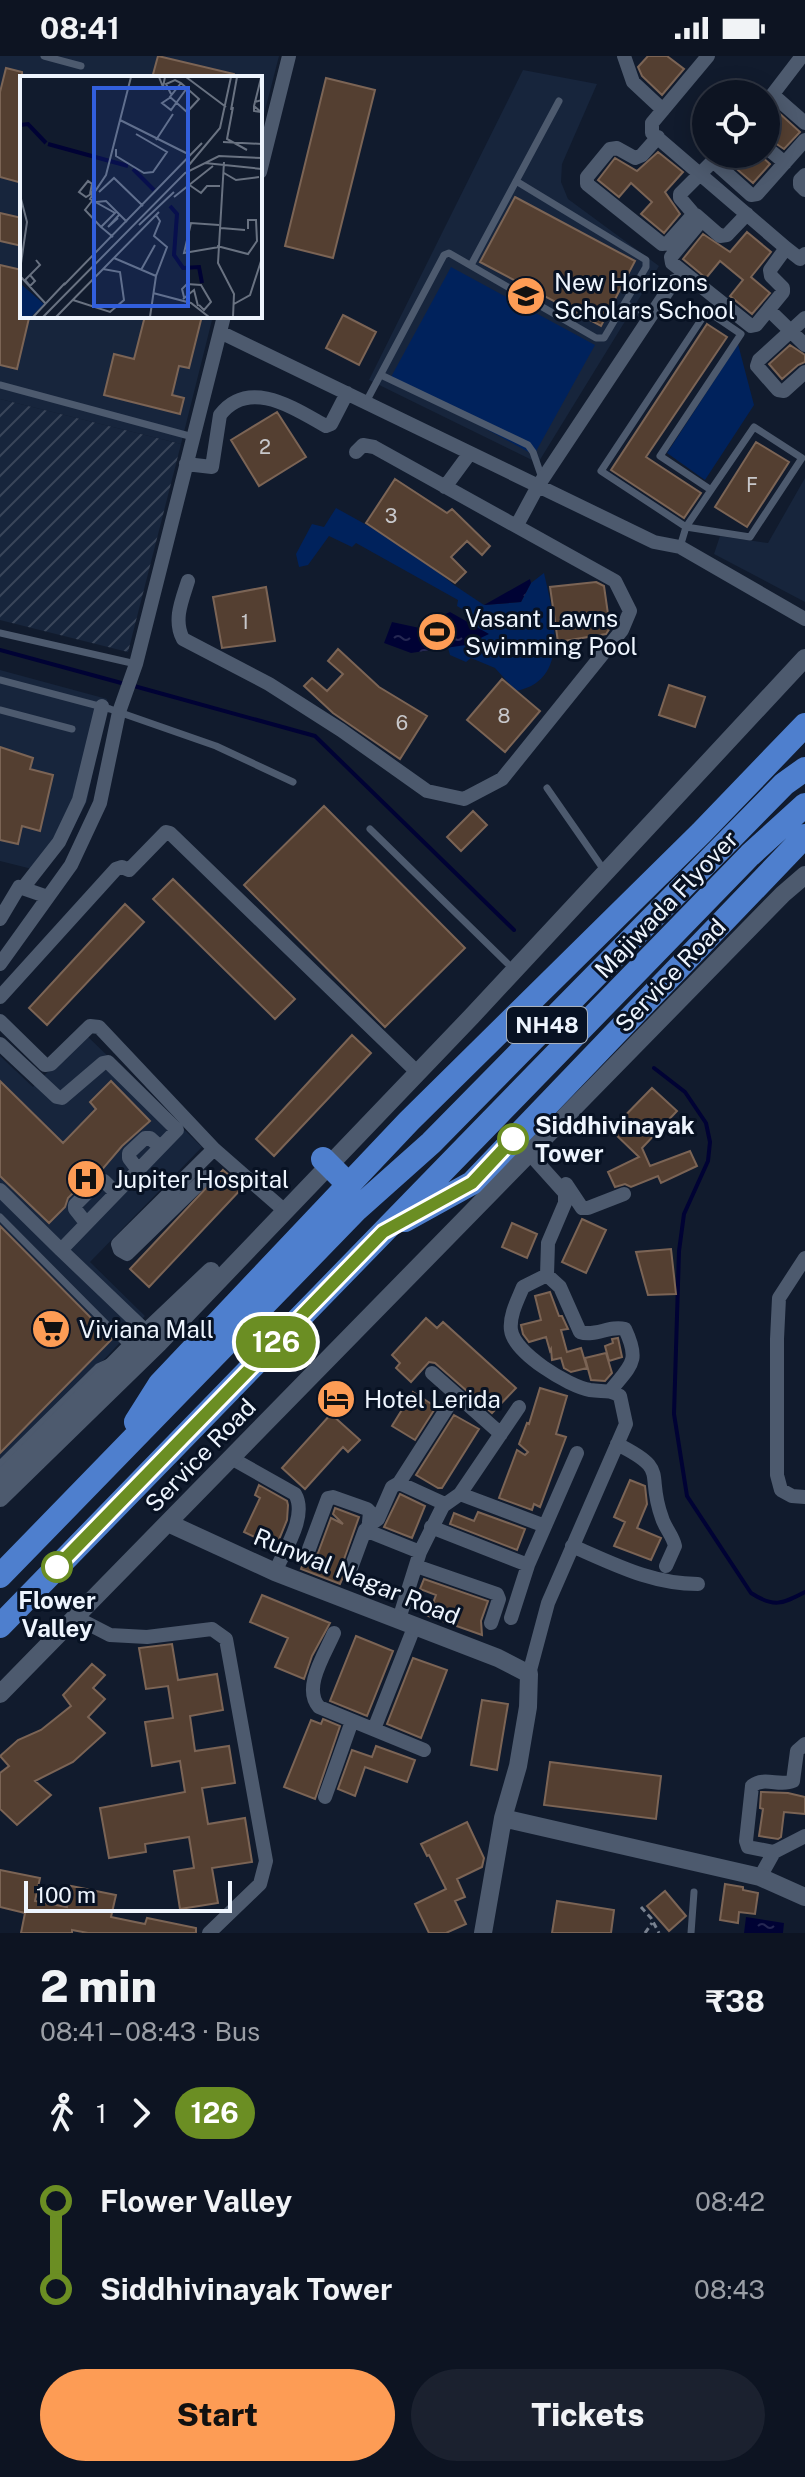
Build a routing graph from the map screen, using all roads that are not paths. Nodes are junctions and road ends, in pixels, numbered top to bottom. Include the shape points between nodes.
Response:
1 (44, 56) edge
2 (289, 56) edge
3 (624, 56) edge
4 (704, 58) edge
5 (800, 59) edge
6 (81, 66) dead end
7 (780, 85) edge
8 (559, 101) dead end
9 (780, 106) edge
10 (663, 110) junction
11 (805, 123) edge
12 (658, 137) junction
13 (805, 140) edge
14 (780, 159) edge
15 (785, 163) junction
16 (262, 164) edge
17 (707, 168) edge
18 (726, 168) edge
19 (702, 173) junction
20 (805, 175) edge
21 (516, 181) junction
22 (805, 190) edge
23 (747, 214) junction
24 (697, 216) junction
25 (786, 248) junction
26 (803, 259) edge
27 (471, 265) junction
28 (674, 281) dead end
29 (626, 304) junction
30 (769, 310) junction
31 (224, 318) edge
32 (805, 318) edge
33 (649, 319) junction
34 (790, 331) junction
35 (220, 332) junction
36 (805, 345) edge
37 (805, 372) edge
38 (381, 375) junction
39 (0, 385) edge
40 (347, 393) junction
41 (366, 402) junction
42 (193, 437) junction
43 (356, 452) dead end
44 (470, 453) junction
45 (186, 464) junction
46 (540, 483) junction
47 (445, 487) junction
48 (711, 490) junction
49 (517, 525) junction
50 (686, 527) junction
51 (680, 547) junction
52 (188, 581) dead end
53 (805, 619) edge
54 (0, 633) edge
55 (805, 658) edge
56 (136, 664) junction
57 (0, 680) edge
58 (121, 705) junction
59 (102, 706) junction
60 (0, 710) edge
61 (805, 725) edge
62 (72, 729) dead end
63 (805, 763) edge
64 (805, 769) edge
65 (293, 782) dead end
66 (784, 784) junction
67 (547, 788) dead end
68 (805, 805) edge
69 (370, 829) dead end
70 (805, 836) edge
71 (605, 871) junction
72 (804, 876) edge
73 (18, 886) junction
74 (48, 897) junction
75 (0, 919) edge
76 (554, 927) junction
77 (507, 963) junction
78 (0, 964) edge
79 (0, 997) edge
80 (0, 1021) edge
81 (0, 1044) edge
82 (414, 1069) junction
83 (214, 1149) junction
84 (533, 1150) junction
85 (321, 1167) junction
86 (206, 1177) dead end
87 (0, 1190) edge
88 (624, 1194) dead end
89 (349, 1196) junction
90 (282, 1208) junction
91 (0, 1217) edge
92 (383, 1232) junction
93 (61, 1250) junction
94 (805, 1258) edge
95 (547, 1275) junction
96 (153, 1338) junction
97 (124, 1354) junction
98 (432, 1373) dead end
99 (611, 1390) junction
100 (459, 1397) junction
101 (519, 1407) dead end
102 (501, 1434) junction
103 (617, 1444) junction
104 (577, 1453) dead end
105 (231, 1458) junction
106 (0, 1464) edge
107 (0, 1480) edge
108 (399, 1483) junction
109 (460, 1494) junction
110 (805, 1497) edge
111 (0, 1498) edge
112 (445, 1504) junction
113 (168, 1523) junction
114 (367, 1526) junction
115 (545, 1526) junction
116 (431, 1527) junction
117 (572, 1546) junction
118 (309, 1549) dead end
119 (418, 1559) junction
120 (528, 1565) junction
121 (666, 1566) dead end
122 (351, 1568) dead end
123 (275, 1572) junction
124 (0, 1576) edge
125 (698, 1584) dead end
126 (75, 1617) junction
127 (511, 1618) dead end
128 (407, 1622) junction
129 (491, 1623) dead end
130 (0, 1626) edge
131 (334, 1633) dead end
132 (529, 1674) junction
133 (0, 1694) edge
134 (352, 1721) junction
135 (374, 1729) junction
136 (805, 1744) edge
137 (424, 1750) dead end
138 (325, 1797) dead end
139 (503, 1818) junction
140 (805, 1836) edge
141 (774, 1852) junction
142 (760, 1877) junction
143 (694, 1892) dead end
144 (805, 1897) edge
145 (209, 1933) edge
146 (483, 1933) edge
147 (691, 1933) edge

1 - 6 lane
2 - 16 street
3 - 10 street via 633,82
4 - 10 street
5 - 7 street
8 - 21 lane
9 - 11 street
10 - 12 street via 652,123
12 - 19 street
12 - 24 street via 635,158 610,149 587,184 662,244
13 - 15 street
14 - 15 street
15 - 18 street via 751,195
17 - 19 street
19 - 23 street
19 - 24 street via 680,194
20 - 22 street via 800,180
21 - 27 lane
21 - 29 lane via 646,260
23 - 24 street via 720,236
23 - 25 street
24 - 30 street via 672,263 751,326
25 - 26 street
25 - 30 street via 770,270 783,292
27 - 29 lane via 596,338 604,338
27 - 38 lane via 444,255
28 - 33 street
29 - 33 lane
30 - 34 street
31 - 35 street
32 - 34 street
33 - 46 street
34 - 36 street
34 - 37 street via 757,366 784,391
35 - 40 street
35 - 42 street
38 - 41 lane
38 - 46 lane via 528,445
39 - 42 lane
40 - 41 street
40 - 45 street via 326,426 260,396 239,401 220,415 212,467
41 - 44 street
42 - 45 street
43 - 47 street via 363,445 374,447
44 - 46 street
44 - 47 street
45 - 56 street
46 - 49 street
46 - 51 street via 654,542
47 - 49 street
48 - 50 lane
48 - 50 lane via 754,427 802,458 750,537
48 - 50 lane via 660,456 741,334 707,311 601,471
49 - 52 street via 615,581 630,611 622,630 502,779 464,799 427,791 269,684 183,639 178,614
50 - 51 lane
51 - 53 street
54 - 56 lane
55 - 71 street
56 - 58 street
57 - 59 lane
58 - 59 lane
58 - 65 lane
58 - 74 street via 100,803 71,865
59 - 73 street via 79,800 59,842
60 - 62 lane
61 - 89 highway via 409,1121
63 - 66 highway
64 - 66 highway, Majiwada Flyover / NH48
66 - 89 highway, Majiwada Flyover / NH48 via 431,1143
67 - 71 lane
68 - 92 highway, Majiwada Flyover / NH48
69 - 77 lane
70 - 92 highway via 472,1183
71 - 76 street
72 - 84 street, Service Road
73 - 74 street
73 - 75 street
74 - 78 street
76 - 77 street via 537,932
76 - 82 street
77 - 82 street
79 - 82 street via 116,869 129,870 166,832
80 - 83 street via 45,1065 90,1026 99,1027
81 - 93 street via 62,1098 108,1062 177,1130
82 - 85 street
83 - 86 street via 118,1244 120,1250 127,1254
83 - 90 street
84 - 88 street via 559,1172 582,1208
84 - 95 street via 565,1193 548,1243
84 - 105 street, Service Road
85 - 89 highway
85 - 90 street
87 - 93 street
89 - 124 highway, NH48 via 111,1462
90 - 96 street
91 - 97 lane
92 - 130 highway, NH48
93 - 96 street
94 - 110 street via 779,1298 777,1339 777,1475 781,1490
95 - 99 street via 560,1287 580,1332 625,1329 634,1358
95 - 99 street via 523,1287 511,1331 540,1366 590,1390
96 - 97 street
96 - 111 street
97 - 106 lane via 98,1367
97 - 107 street
98 - 100 street
99 - 103 street via 620,1396 626,1424
100 - 102 street
100 - 108 street
101 - 102 street
102 - 109 street
103 - 117 street
103 - 121 street via 638,1454 654,1471 662,1518 675,1546
104 - 115 street
105 - 113 street, Service Road
105 - 123 street via 298,1500 298,1517
108 - 112 street
108 - 114 street via 392,1487 378,1519
109 - 112 street
109 - 115 street
112 - 116 street
113 - 123 street, Runwal Nagar Road
113 - 126 street, Service Road
114 - 118 street via 367,1509 328,1498
114 - 119 street
114 - 122 street
115 - 120 street
116 - 119 street
116 - 120 street
117 - 125 street via 647,1578
117 - 132 street via 548,1603
119 - 128 street
119 - 129 street via 497,1594
120 - 127 street
123 - 128 street, Runwal Nagar Road
126 - 133 street, Service Road
126 - 145 street via 110,1635 147,1637 212,1629 226,1639 266,1861 260,1884
128 - 132 street, Runwal Nagar Road
128 - 135 street
131 - 134 street via 312,1699
132 - 139 street via 518,1766
134 - 135 street
134 - 138 street
135 - 137 street
136 - 141 street via 797,1751 793,1781 752,1786 746,1841 748,1847
139 - 142 street
139 - 146 street
140 - 141 street
141 - 142 street
142 - 144 street
143 - 147 lane

